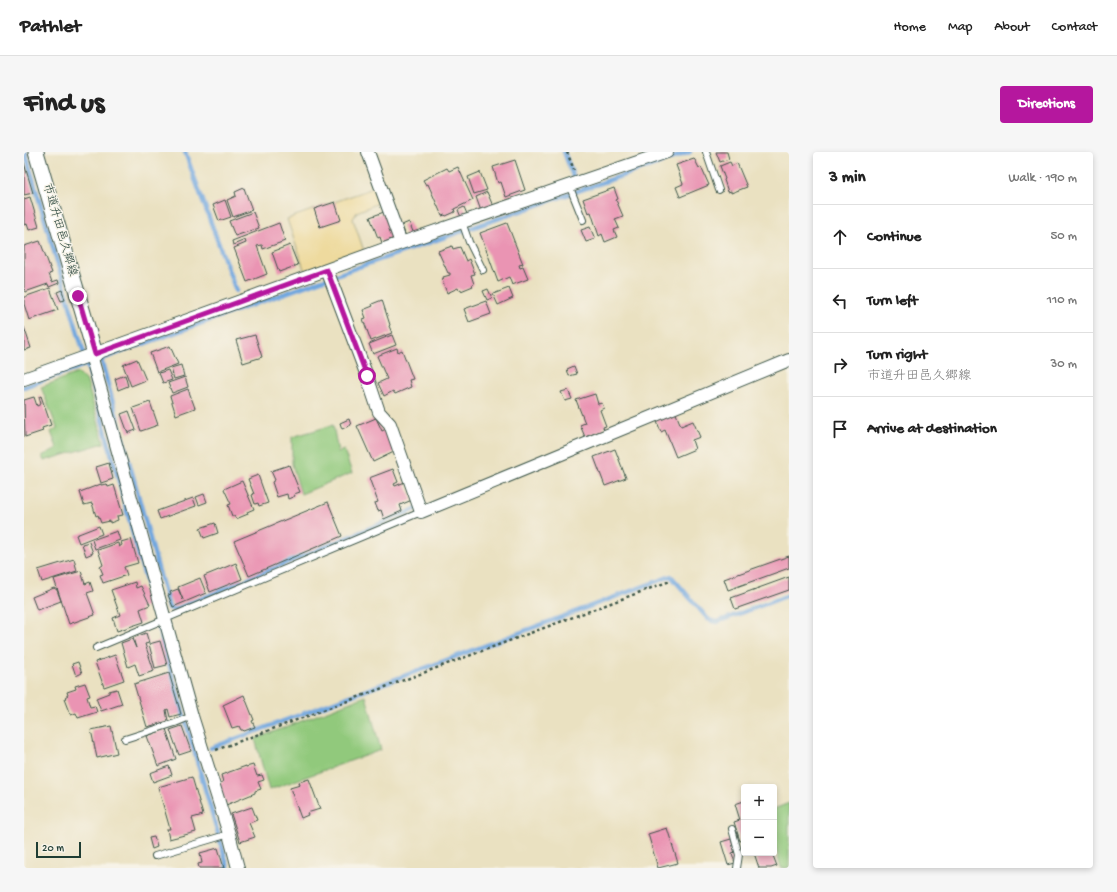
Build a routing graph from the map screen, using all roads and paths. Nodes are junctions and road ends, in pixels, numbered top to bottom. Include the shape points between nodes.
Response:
1 (36, 152) edge
2 (368, 152) edge
3 (567, 152) edge
4 (667, 152) edge
5 (706, 152) edge
6 (573, 186) junction
7 (719, 190) dead end
8 (583, 220) dead end
9 (463, 224) junction
10 (401, 243) junction
11 (483, 270) dead end
12 (329, 275) junction
13 (91, 358) junction
14 (789, 360) edge
15 (24, 379) edge
16 (420, 509) junction
17 (670, 581) dead end
18 (160, 621) junction
19 (96, 648) dead end
20 (188, 718) junction
21 (125, 739) dead end
22 (204, 755) junction
23 (732, 829) dead end
24 (225, 835) junction
25 (155, 856) dead end
26 (238, 868) edge
27 (737, 868) edge

1 - 13 street, 市道升田邑久郷線
2 - 10 street
3 - 6 path
4 - 6 street
5 - 7 lane
6 - 8 lane via 574,198
6 - 9 street
9 - 10 street
9 - 11 lane
10 - 12 street
12 - 13 street
12 - 16 street via 379,412 390,424
13 - 15 street
13 - 18 street
14 - 16 street
16 - 18 lane
17 - 22 path
18 - 19 lane
18 - 20 street
20 - 21 lane
20 - 22 street
22 - 24 street
23 - 27 lane via 739,855
24 - 25 lane
24 - 26 street

